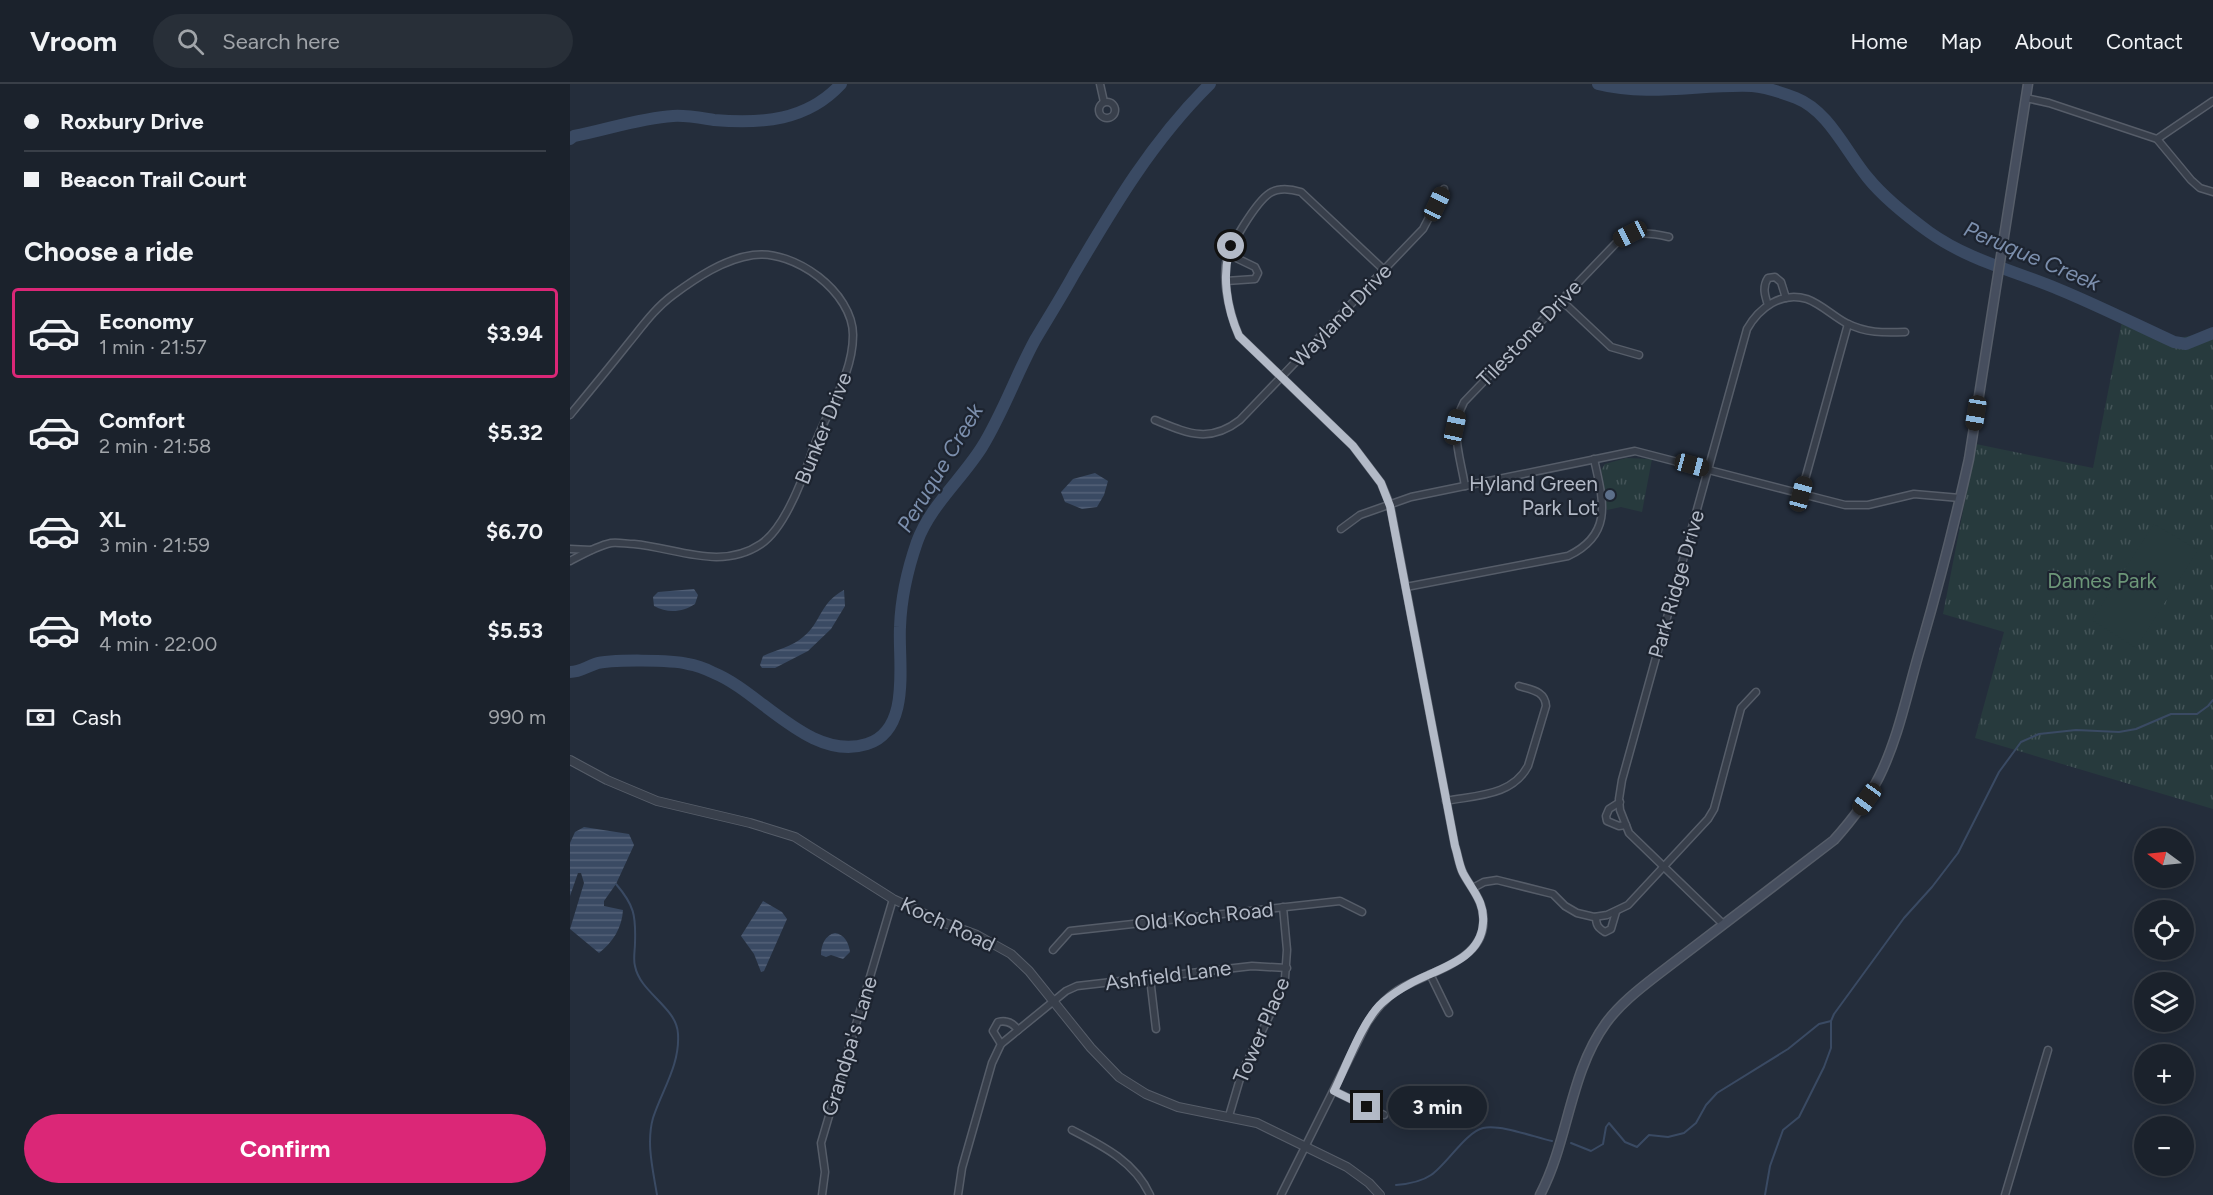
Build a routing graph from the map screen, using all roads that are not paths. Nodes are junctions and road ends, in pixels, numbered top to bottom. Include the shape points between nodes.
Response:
1 (1100, 84) edge
2 (2028, 84) edge
3 (2025, 98) junction
4 (2213, 101) edge
5 (1104, 102) dead end
6 (2157, 139) junction
7 (1444, 189) dead end
8 (2213, 192) edge
9 (1669, 237) dead end
10 (1228, 254) junction
11 (1384, 270) junction
12 (1226, 281) junction
13 (1786, 298) junction
14 (1561, 300) junction
15 (1768, 305) junction
16 (1848, 324) junction
17 (1905, 332) dead end
18 (1639, 355) dead end
19 (1282, 377) junction
20 (570, 415) edge
21 (1155, 420) dead end
22 (1594, 459) junction
23 (1708, 469) junction
24 (1465, 486) junction
25 (1801, 494) junction
26 (1960, 498) junction
27 (1390, 506) junction
28 (1341, 529) dead end
29 (570, 549) edge
30 (591, 550) junction
31 (570, 561) edge
32 (1406, 587) junction
33 (1519, 686) dead end
34 (1756, 692) dead end
35 (570, 760) edge
36 (1446, 801) junction
37 (1620, 802) junction
38 (1626, 825) junction
39 (1664, 867) junction
40 (1473, 888) junction
41 (894, 899) junction
42 (1283, 907) junction
43 (1362, 912) dead end
44 (1616, 912) junction
45 (1596, 917) junction
46 (1723, 924) junction
47 (1053, 950) dead end
48 (1287, 968) junction
49 (1430, 974) junction
50 (1150, 978) junction
51 (1053, 1000) junction
52 (1449, 1014) dead end
53 (1156, 1029) dead end
54 (1018, 1030) junction
55 (1001, 1044) junction
56 (2048, 1050) dead end
57 (1334, 1091) junction
58 (1384, 1115) dead end
59 (1229, 1116) junction
60 (1072, 1131) dead end
61 (1306, 1147) junction
62 (822, 1195) edge
63 (957, 1195) edge
64 (1150, 1195) edge
65 (1281, 1195) edge
66 (1380, 1195) edge
67 (1540, 1195) edge
68 (2005, 1195) edge

1 - 5 street
2 - 3 main road
3 - 6 street
3 - 26 main road
4 - 6 street
6 - 8 street via 2191,180
7 - 11 street, Wayland Drive via 1423,229
9 - 14 street, Tilestone Drive via 1645,232 1618,240
10 - 11 street via 1262,199 1272,192 1292,189 1309,199
10 - 12 street
10 - 12 street via 1255,267 1257,273 1255,279
11 - 19 street, Wayland Drive
12 - 19 street via 1239,336
13 - 15 street, Park Ridge Drive
13 - 15 street via 1780,282 1775,277 1768,278 1764,295
13 - 16 street via 1808,299
14 - 18 street via 1611,347
14 - 24 street, Tilestone Drive via 1464,402 1455,427
15 - 23 street, Park Ridge Drive via 1756,314 1747,329
16 - 17 street via 1876,334
16 - 25 street
19 - 21 street, Wayland Drive via 1224,431 1195,434
19 - 27 street via 1353,446 1381,483
20 - 30 street, Bunker Drive via 671,296 722,264 755,255 787,260 804,267 836,292 847,312 853,332 845,377 790,505 763,543 747,551 710,558 622,543
22 - 23 street via 1635,451
22 - 24 street
22 - 32 street via 1603,514 1585,547 1568,556
23 - 25 street
23 - 37 street, Park Ridge Drive via 1622,780
24 - 27 street via 1411,497
25 - 26 street via 1845,506 1914,494
26 - 46 main road via 1942,574 1889,752 1867,799 1834,840
27 - 28 street via 1360,515
27 - 32 street
29 - 30 street, Bunker Drive
30 - 31 street, Bunker Drive
32 - 36 street
33 - 36 street via 1539,692 1546,701 1523,774 1505,789
34 - 39 street via 1741,708 1714,809
35 - 41 street, Koch Road via 657,801 795,837
36 - 40 street via 1458,857
37 - 38 street, Park Ridge Drive
37 - 38 street, Park Ridge Drive via 1608,809 1605,816 1613,824
38 - 39 street, Park Ridge Drive via 1629,833
39 - 44 street via 1628,905
39 - 46 street, Park Ridge Drive
40 - 45 street via 1497,880 1553,894 1577,913
40 - 49 street via 1483,911 1480,939 1459,961
41 - 51 street, Koch Road via 1011,954
41 - 62 street, Grandpa's Lane via 821,1143 825,1172
42 - 43 street, Old Koch Road via 1340,902
42 - 47 street, Old Koch Road via 1070,931
42 - 48 street, Tower Place
44 - 45 street
44 - 45 street via 1611,929 1605,932 1596,924
46 - 67 main road via 1636,992 1606,1023 1585,1060 1561,1145
48 - 50 street, Ashfield Lane via 1252,966
48 - 59 street, Tower Place via 1279,996 1242,1072
49 - 52 street
49 - 57 street via 1380,1004
50 - 51 street, Ashfield Lane via 1077,986
50 - 53 street
51 - 54 street, Ashfield Lane
51 - 59 street, Koch Road via 1119,1077 1178,1107
54 - 55 street, Ashfield Lane
54 - 55 street via 1011,1023 998,1022 993,1031
55 - 63 street via 992,1063
56 - 68 street
57 - 58 street
57 - 61 street
59 - 61 street, Koch Road via 1257,1123
60 - 64 street via 1119,1157 1145,1184
61 - 65 street
61 - 66 street, Koch Road via 1347,1167

